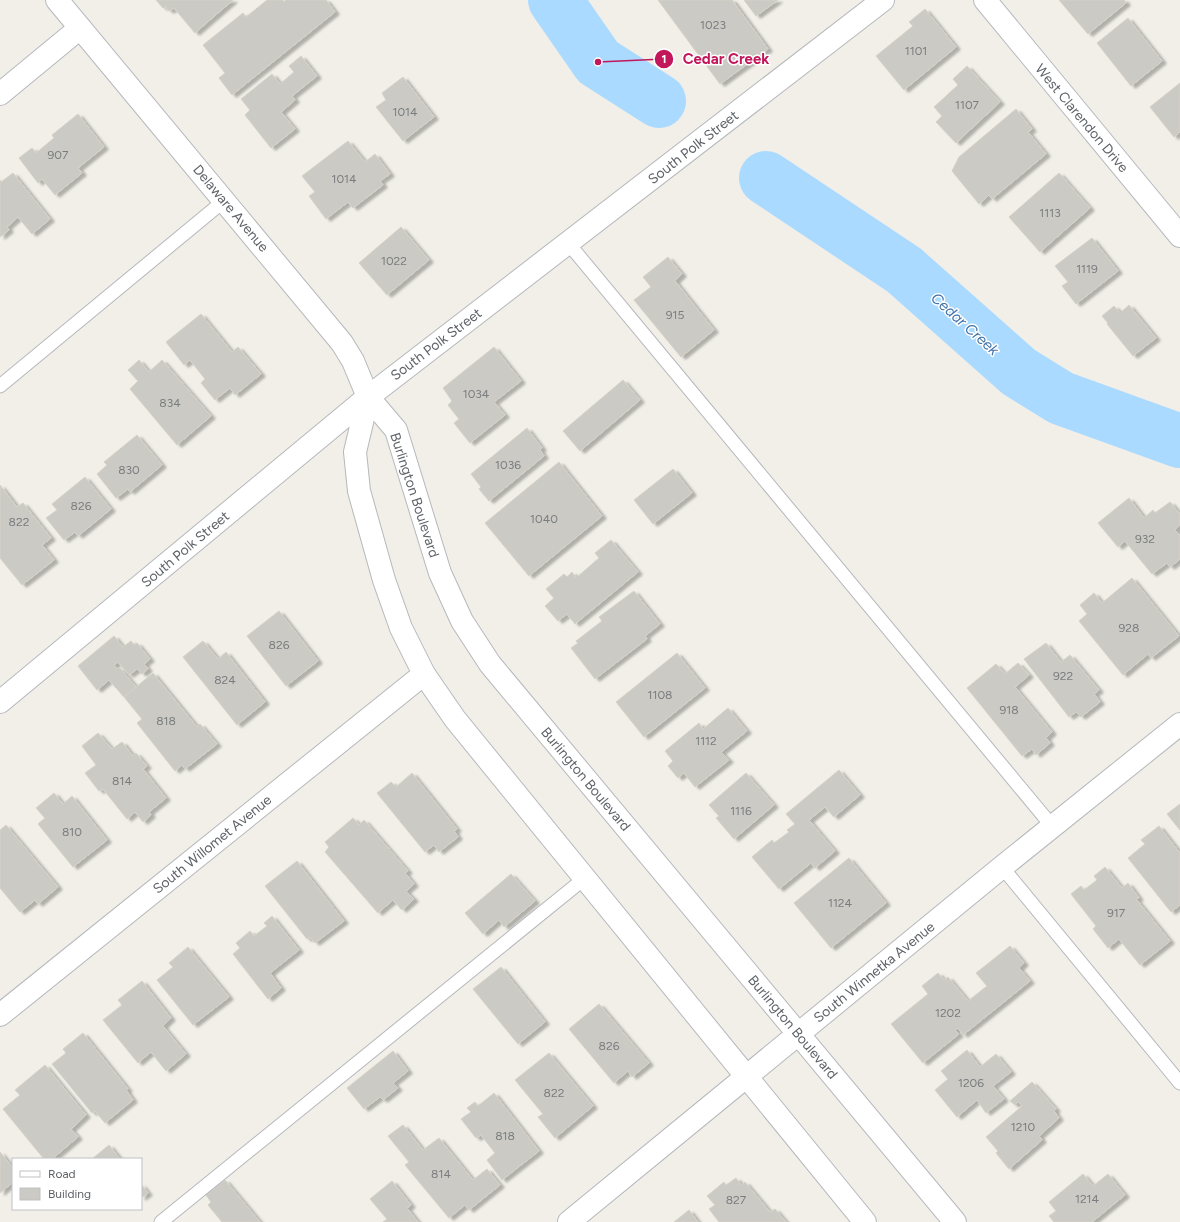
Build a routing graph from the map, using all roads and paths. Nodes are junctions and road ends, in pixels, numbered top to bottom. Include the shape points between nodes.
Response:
1 (57, 0) edge
2 (883, 0) edge
3 (985, 0) edge
4 (80, 28) junction
5 (0, 94) edge
6 (225, 200) junction
7 (1180, 236) edge
8 (568, 243) junction
9 (0, 386) edge
10 (368, 397) junction
11 (424, 674) junction
12 (0, 702) edge
13 (1180, 724) edge
14 (1052, 826) junction
15 (1002, 867) junction
16 (585, 878) junction
17 (0, 1015) edge
18 (799, 1034) junction
19 (747, 1077) junction
20 (1180, 1083) edge
21 (160, 1222) edge
22 (569, 1222) edge
23 (865, 1222) edge
24 (955, 1222) edge

1 - 4 street
2 - 8 street, South Polk Street
3 - 7 street, West Clarendon Drive
4 - 5 street
4 - 6 street, Delaware Avenue
6 - 9 lane
6 - 10 street, Delaware Avenue via 342,343 354,360
8 - 10 street, South Polk Street
8 - 14 lane
10 - 11 street via 355,452 359,491 384,580 401,628
10 - 12 street, South Polk Street
10 - 18 street, Burlington Boulevard via 396,430 440,573 462,621 490,664
11 - 16 street via 455,719
11 - 17 street, South Willomet Avenue
13 - 14 street, South Winnetka Avenue
14 - 15 street, South Winnetka Avenue
15 - 18 street, South Winnetka Avenue
15 - 20 lane
16 - 19 street
16 - 21 lane
18 - 19 street, South Winnetka Avenue
18 - 24 street, Burlington Boulevard
19 - 22 street, South Winnetka Avenue
19 - 23 street

